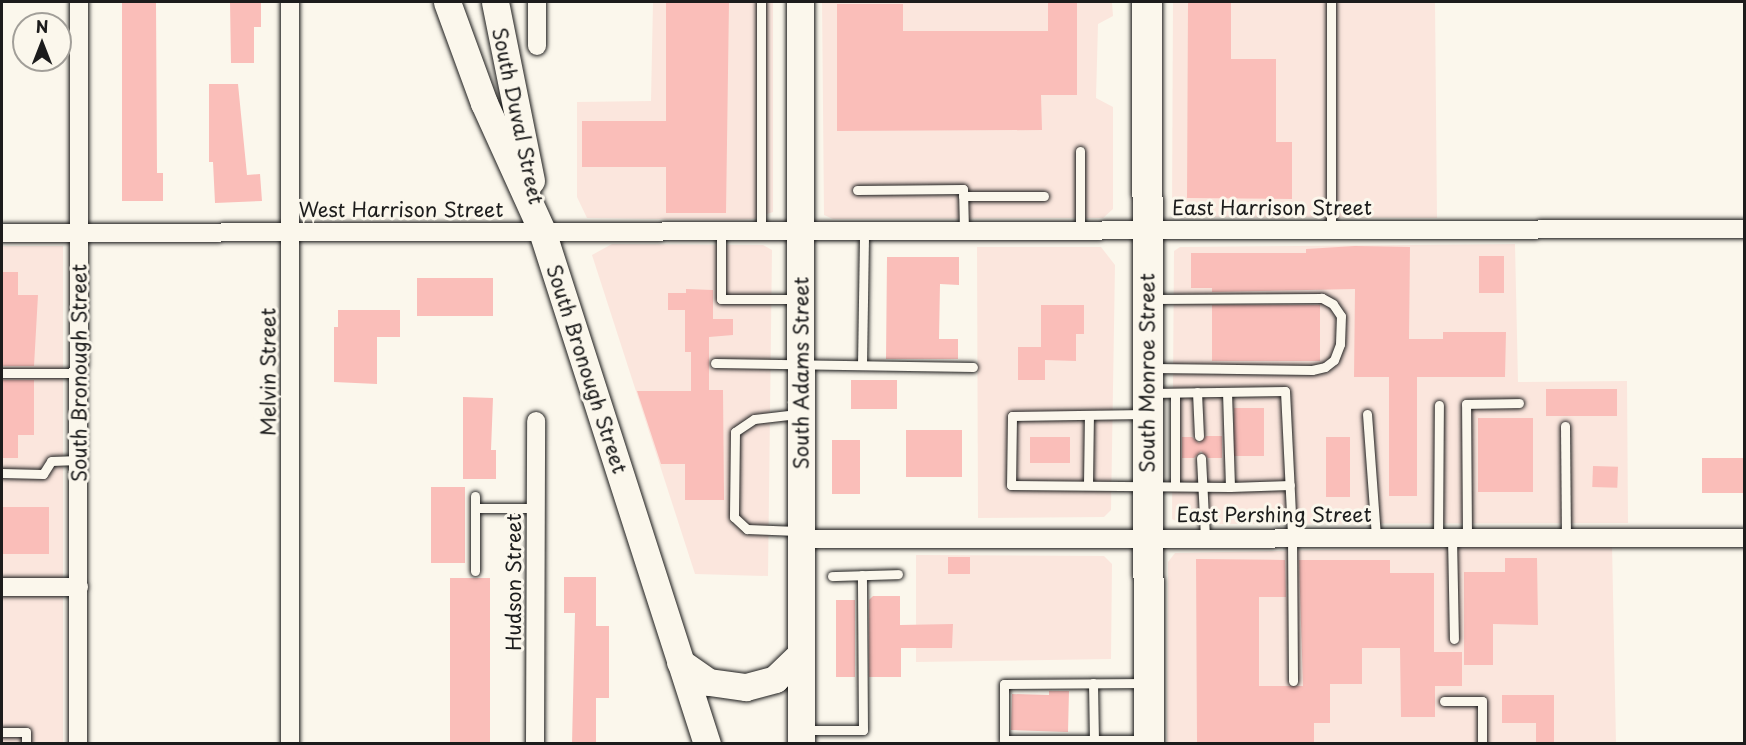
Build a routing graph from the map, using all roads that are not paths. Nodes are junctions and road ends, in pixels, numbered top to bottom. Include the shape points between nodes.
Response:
1 (79, 2) edge
2 (290, 2) edge
3 (447, 2) edge
4 (495, 2) edge
5 (537, 2) edge
6 (761, 2) edge
7 (800, 2) edge
8 (1147, 2) edge
9 (1331, 2) edge
10 (537, 46) dead end
11 (1080, 151) dead end
12 (857, 190) dead end
13 (963, 196) junction
14 (1044, 196) dead end
15 (1744, 229) edge
16 (964, 230) junction
17 (1080, 230) junction
18 (1147, 230) junction
19 (1331, 230) junction
20 (542, 231) junction
21 (721, 231) junction
22 (761, 231) junction
23 (800, 231) junction
24 (864, 231) junction
25 (80, 232) junction
26 (291, 232) junction
27 (2, 233) edge
28 (801, 299) junction
29 (1147, 299) junction
30 (715, 363) dead end
31 (801, 365) junction
32 (862, 365) junction
33 (973, 367) dead end
34 (2, 373) edge
35 (79, 373) junction
36 (1154, 392) junction
37 (1197, 392) junction
38 (1227, 392) junction
39 (1520, 403) dead end
40 (1439, 405) dead end
41 (802, 414) junction
42 (1367, 414) dead end
43 (1089, 415) junction
44 (536, 421) dead end
45 (1565, 426) dead end
46 (1199, 436) dead end
47 (1201, 458) dead end
48 (79, 460) junction
49 (2, 473) edge
50 (1088, 484) junction
51 (1161, 485) junction
52 (1290, 485) junction
53 (1203, 487) junction
54 (1230, 487) junction
55 (475, 496) dead end
56 (475, 508) junction
57 (536, 508) junction
58 (803, 535) junction
59 (1148, 536) junction
60 (1205, 536) junction
61 (1292, 536) junction
62 (1376, 537) junction
63 (1452, 537) junction
64 (1566, 537) junction
65 (1744, 538) edge
66 (475, 571) dead end
67 (898, 574) dead end
68 (862, 575) junction
69 (832, 576) dead end
70 (2, 587) edge
71 (79, 587) junction
72 (1454, 639) dead end
73 (801, 654) junction
74 (680, 662) junction
75 (1293, 681) dead end
76 (1149, 682) junction
77 (1093, 683) junction
78 (1444, 701) dead end
79 (2, 732) edge
80 (801, 737) edge
81 (1094, 740) junction
82 (1149, 742) edge
83 (26, 744) edge
84 (78, 744) edge
85 (290, 744) edge
86 (535, 744) edge
87 (706, 744) edge
88 (1482, 744) edge

1 - 25 street, South Bronough Street
2 - 26 street, Melvin Street
3 - 20 main road, South Bronough Street via 484,103
4 - 20 main road, South Duval Street
5 - 10 street
6 - 22 lane
7 - 23 main road, South Adams Street
8 - 18 main road, South Monroe Street
9 - 19 lane
11 - 17 lane
12 - 13 lane via 963,189
13 - 14 lane
13 - 16 lane
15 - 19 street, East Harrison Street
16 - 17 street, East Harrison Street
16 - 24 street, East Harrison Street
17 - 18 street, East Harrison Street
18 - 19 street, East Harrison Street
18 - 29 main road, South Monroe Street
20 - 21 street, West Harrison Street
20 - 26 street, West Harrison Street
20 - 74 main road, South Bronough Street
21 - 22 street, West Harrison Street
21 - 28 lane via 721,299
22 - 23 street, West Harrison Street
23 - 24 street, East Harrison Street
23 - 28 main road, South Adams Street
24 - 32 lane
25 - 26 street, West Harrison Street
25 - 27 street, West Harrison Street
25 - 35 street, South Bronough Street
26 - 85 street, Melvin Street
28 - 31 main road, South Adams Street
29 - 36 main road, South Monroe Street
29 - 36 lane via 1322,298 1334,304 1341,316 1340,345 1325,367
30 - 31 lane
31 - 32 lane
31 - 41 main road, South Adams Street
32 - 33 lane
34 - 35 lane
35 - 48 street, South Bronough Street
36 - 37 lane
36 - 43 lane
36 - 51 main road, South Monroe Street
37 - 38 lane
37 - 46 lane
38 - 52 lane via 1285,391
38 - 54 lane
39 - 63 lane via 1466,404
40 - 63 lane
41 - 58 main road, South Adams Street
41 - 58 lane via 754,419 735,432 734,517 747,529
42 - 62 lane
43 - 50 lane
43 - 50 lane via 1012,416 1011,484
44 - 57 street, Hudson Street
45 - 64 lane
47 - 53 lane
48 - 49 lane via 51,461 43,474
48 - 71 street, South Bronough Street
50 - 51 lane
51 - 53 lane
51 - 59 main road, South Monroe Street
52 - 54 lane
52 - 61 lane
53 - 54 lane
53 - 60 lane
55 - 56 lane
56 - 57 lane
56 - 66 lane
57 - 86 street, Hudson Street
58 - 59 street, East Pershing Street
58 - 73 main road, South Adams Street
59 - 60 street, East Pershing Street
59 - 76 main road, South Monroe Street
60 - 61 street, East Pershing Street
61 - 62 street, East Pershing Street
61 - 75 lane
62 - 63 street, East Pershing Street
63 - 64 street, East Pershing Street
63 - 72 lane
64 - 65 street, East Pershing Street
67 - 68 lane
68 - 69 lane
68 - 80 lane via 863,730
70 - 71 street
71 - 84 street, South Bronough Street
73 - 74 main road via 774,679 746,687 709,682
73 - 80 main road, South Adams Street
74 - 87 main road, South Bronough Street
76 - 77 lane
76 - 82 main road, South Monroe Street
77 - 81 lane
77 - 81 lane via 1004,684 1004,740
78 - 88 lane via 1482,700
79 - 83 lane via 26,732
81 - 82 lane

